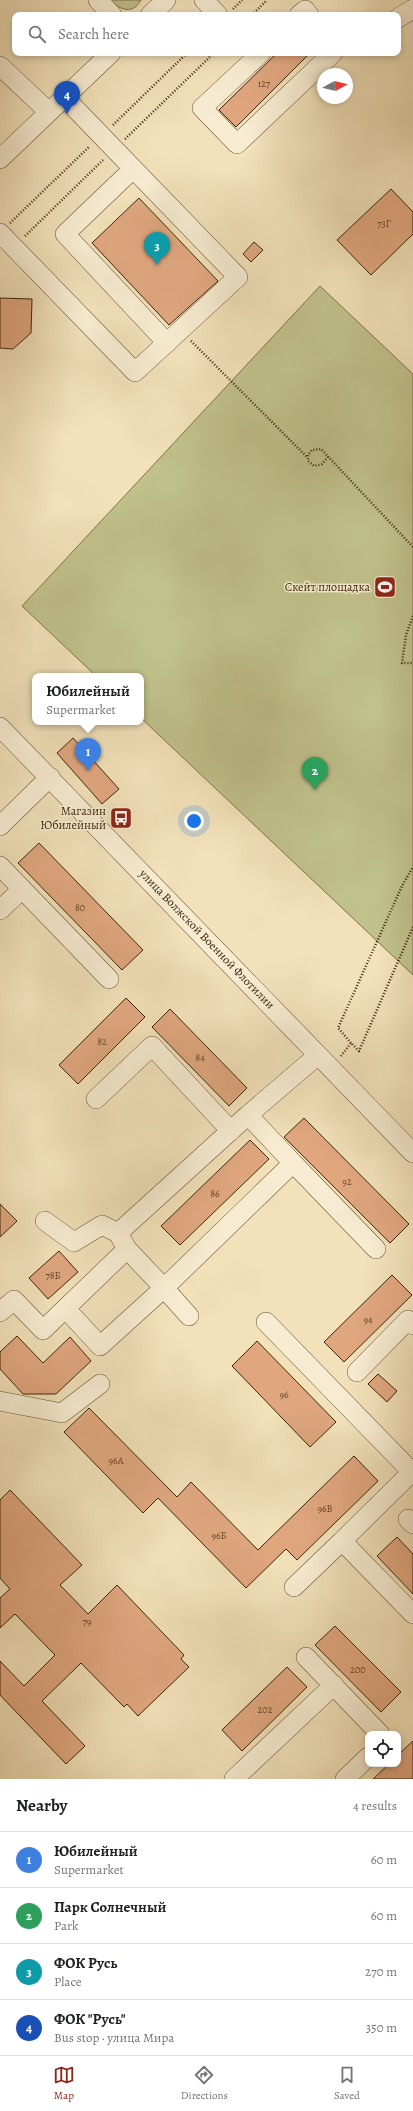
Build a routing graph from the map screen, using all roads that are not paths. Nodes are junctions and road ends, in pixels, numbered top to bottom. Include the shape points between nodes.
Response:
1 (98, 0) edge
2 (166, 0) edge
3 (204, 0) edge
4 (413, 8) edge
5 (109, 12) edge
6 (153, 12) edge
7 (225, 12) edge
8 (401, 16) edge
9 (108, 56) edge
10 (255, 56) edge
11 (330, 56) edge
12 (0, 66) edge
13 (64, 98) junction
14 (49, 112) junction
15 (0, 159) edge
16 (133, 169) junction
17 (0, 233) edge
18 (167, 343) junction
19 (0, 726) edge
20 (50, 777) junction
21 (0, 826) edge
22 (0, 866) edge
23 (21, 890) junction
24 (0, 910) edge
25 (109, 978) dead end
26 (318, 1055) junction
27 (96, 1099) dead end
28 (248, 1115) junction
29 (231, 1131) junction
30 (413, 1153) edge
31 (294, 1163) junction
32 (45, 1221) dead end
33 (122, 1241) junction
34 (376, 1249) dead end
35 (164, 1288) junction
36 (66, 1309) junction
37 (0, 1312) edge
38 (189, 1316) dead end
39 (266, 1322) dead end
40 (413, 1325) edge
41 (357, 1372) dead end
42 (100, 1384) dead end
43 (0, 1400) edge
44 (342, 1541) junction
45 (294, 1587) dead end
46 (413, 1614) edge
47 (306, 1657) dead end
48 (334, 1685) junction
49 (377, 1731) edge
50 (365, 1760) edge
51 (234, 1779) edge
52 (345, 1779) edge

1 - 5 street
2 - 6 street
3 - 7 street
4 - 8 street
9 - 13 street
10 - 11 street via 202,108 237,144
12 - 14 street
13 - 14 street
13 - 16 street
14 - 15 street
16 - 18 street via 65,234
16 - 18 street via 238,277
17 - 18 street via 135,372
19 - 20 street, улица Волжской Военной Флотилии
20 - 21 street
20 - 26 street, улица Волжской Военной Флотилии
22 - 23 street
23 - 24 street
23 - 25 street
26 - 28 street
26 - 30 street, улица Волжской Военной Флотилии
27 - 29 street via 152,1046
28 - 29 street
28 - 31 street
29 - 33 street
31 - 34 street
31 - 35 street
32 - 33 street via 74,1242 102,1226
33 - 35 street
33 - 36 street
35 - 36 street via 100,1346
35 - 38 street
36 - 37 street via 43,1330 14,1300
39 - 44 street via 412,1472
40 - 41 street via 408,1320
42 - 43 street via 62,1413
44 - 45 street
44 - 46 street
47 - 48 street
48 - 49 street
48 - 51 street
50 - 52 street

